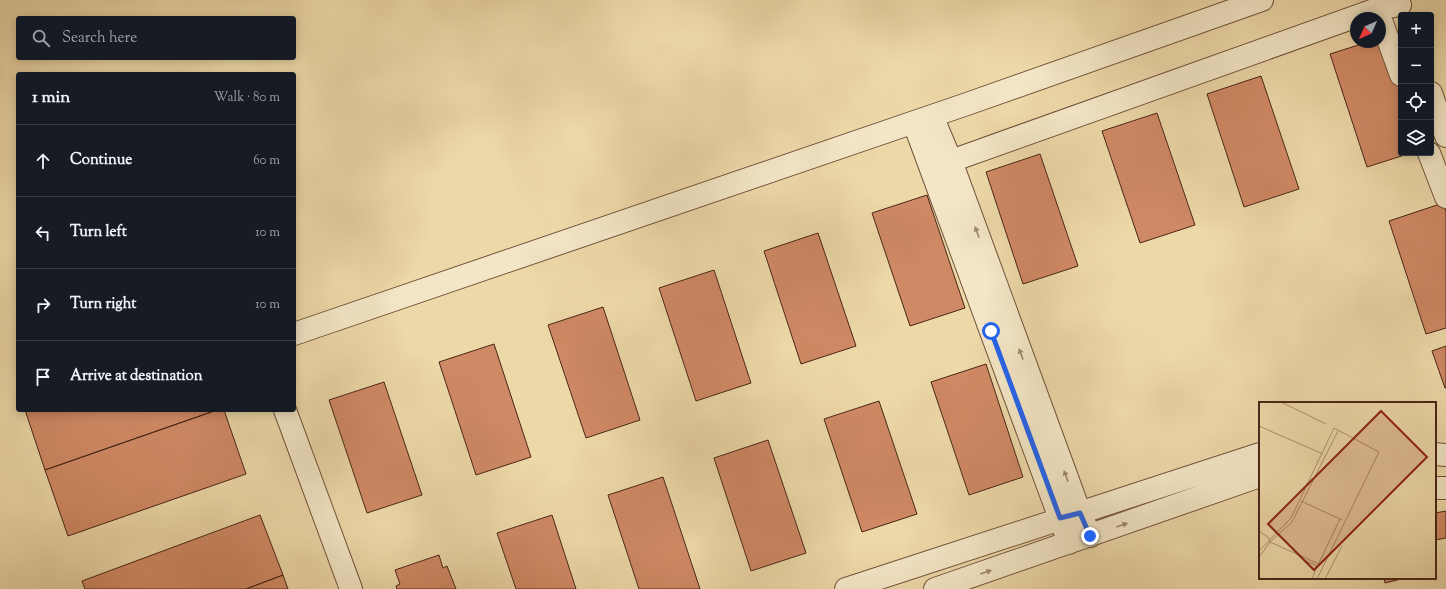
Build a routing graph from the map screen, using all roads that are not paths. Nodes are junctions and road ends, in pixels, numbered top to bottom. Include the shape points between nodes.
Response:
1 (1262, 0) edge
2 (1393, 6) edge
3 (1398, 49) edge
4 (1434, 102) edge
5 (923, 119) junction
6 (1446, 136) edge
7 (950, 161) junction
8 (1437, 161) edge
9 (1446, 197) edge
10 (1000, 327) junction
11 (296, 333) edge
12 (286, 412) edge
13 (1259, 454) edge
14 (1436, 454) edge
15 (1446, 455) edge
16 (1259, 476) edge
17 (1070, 515) junction
18 (1090, 536) junction
19 (1069, 543) junction
20 (351, 589) edge
21 (846, 589) edge
22 (936, 589) edge

1 - 5 lane
2 - 3 lane
2 - 7 lane
4 - 6 lane
5 - 7 lane
5 - 10 lane
5 - 11 lane
10 -> 7 lane
8 - 9 lane
10 - 17 lane
12 - 20 lane
13 - 17 lane
14 - 15 lane
18 -> 16 lane
17 - 18 lane
17 - 19 lane
17 - 21 lane
18 - 19 lane
22 -> 19 lane

